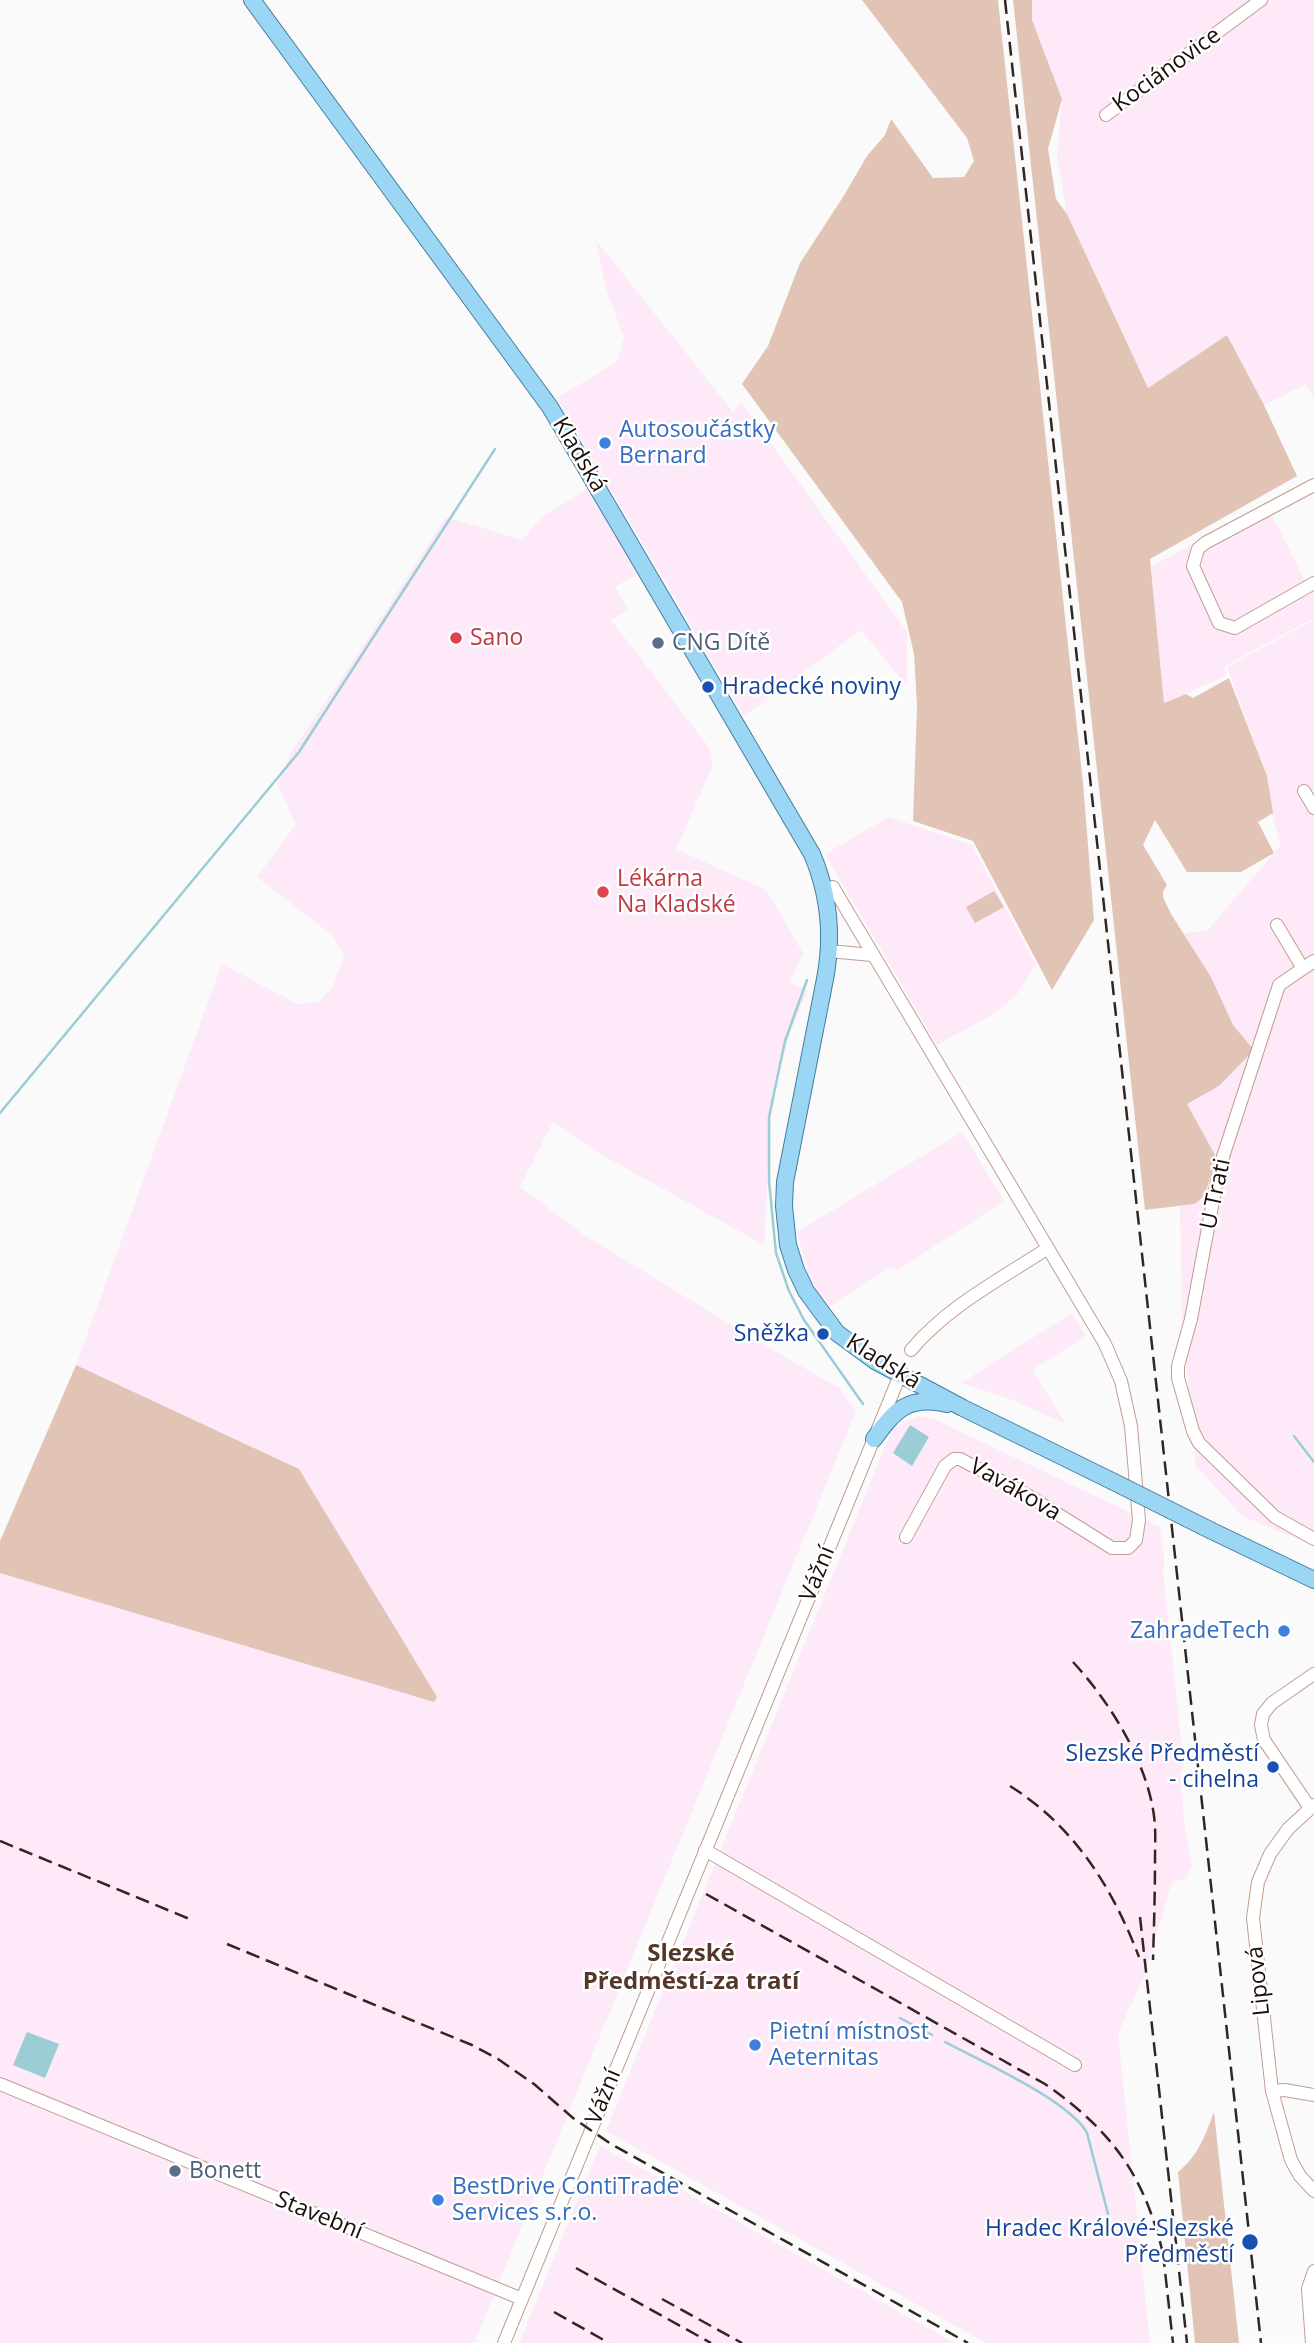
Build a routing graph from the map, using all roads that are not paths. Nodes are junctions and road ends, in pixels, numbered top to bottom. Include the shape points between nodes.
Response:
1 (252, 0) edge
2 (1261, 0) edge
3 (1106, 115) dead end
4 (1314, 485) edge
5 (1314, 583) edge
6 (1304, 792) dead end
7 (1314, 808) edge
8 (833, 887) dead end
9 (1277, 925) dead end
10 (829, 951) junction
11 (872, 955) junction
12 (1308, 964) edge
13 (1048, 1248) junction
14 (912, 1350) dead end
15 (900, 1375) junction
16 (963, 1408) junction
17 (874, 1439) junction
18 (906, 1537) dead end
19 (1314, 1539) edge
20 (1314, 1580) edge
21 (1314, 1674) edge
22 (1312, 1806) edge
23 (705, 1850) junction
24 (1075, 2065) dead end
25 (0, 2084) edge
26 (1272, 2091) junction
27 (1314, 2095) edge
28 (1314, 2191) edge
29 (1314, 2271) edge
30 (522, 2299) junction
31 (504, 2343) edge
32 (1312, 2343) edge

1 - 10 main road, Kladská via 519,362 571,440 812,854 827,911
2 - 3 street, Kociánovice
4 - 5 street via 1205,543 1194,566 1219,623 1227,627 1235,628
6 - 7 street
8 - 11 street
9 - 12 street
10 - 11 street
10 - 15 main road, Kladská via 786,1169 786,1234 801,1281 831,1325 856,1349
11 - 13 street
12 - 19 street, U Trati via 1279,985 1219,1169 1178,1378 1194,1436 1207,1452 1275,1517
13 - 14 street, Kladská via 963,1304
13 - 18 street, Vavákova via 1105,1343 1121,1381 1131,1426 1139,1520 1136,1540 1123,1549 1112,1548 960,1459 945,1466
15 - 16 main road, Kladská
15 - 17 street, Vážní
16 - 17 main road via 928,1401 906,1405 892,1414
16 - 20 main road, Kladská, bridge
17 - 23 street, Vážní
21 - 22 street, Lipová via 1272,1703 1261,1726 1264,1740
22 - 26 street, Lipová via 1270,1854 1254,1900
23 - 24 street
23 - 30 street, Vážní
25 - 30 street, Stavební
26 - 27 street
26 - 28 street, Lipová via 1295,2169
29 - 32 street via 1308,2288
30 - 31 street, Vážní

